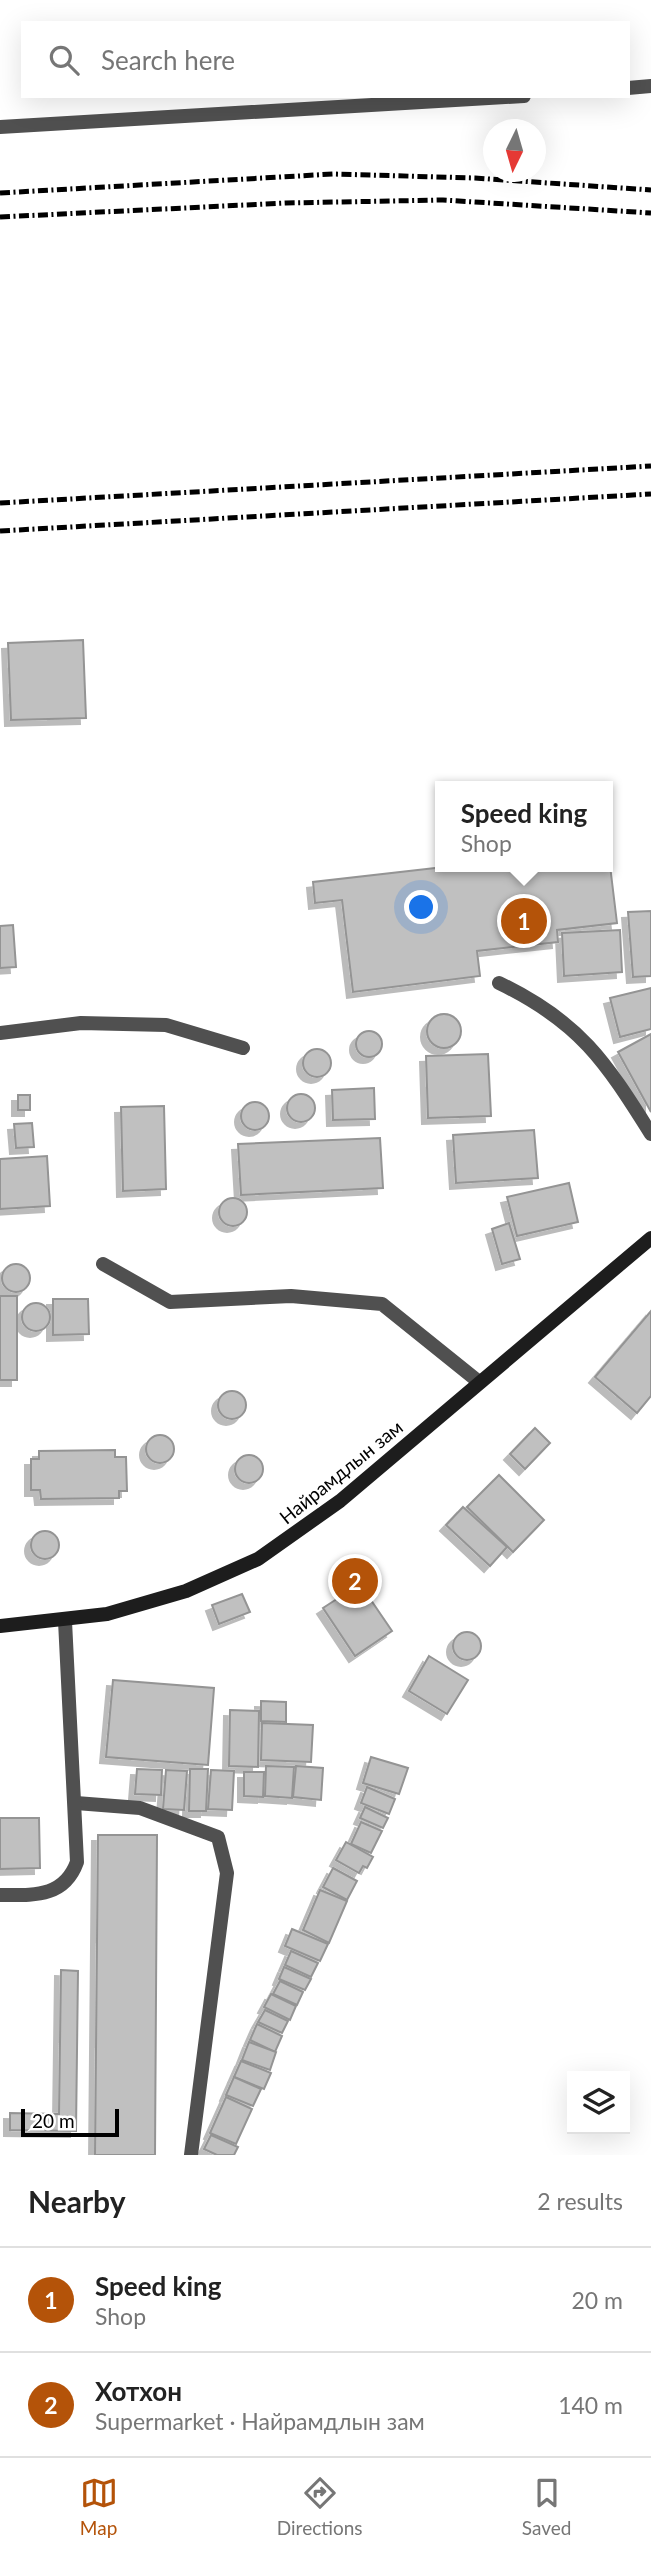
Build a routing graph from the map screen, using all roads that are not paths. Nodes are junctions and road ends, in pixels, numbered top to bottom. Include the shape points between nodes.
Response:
1 (651, 86) edge
2 (630, 88) edge
3 (490, 98) edge
4 (0, 127) edge
5 (499, 983) dead end
6 (0, 1033) edge
7 (243, 1048) dead end
8 (651, 1135) edge
9 (651, 1238) edge
10 (103, 1264) dead end
11 (479, 1382) junction
12 (65, 1621) junction
13 (0, 1626) edge
14 (76, 1803) junction
15 (0, 1895) edge
16 (191, 2155) edge

1 - 2 street
3 - 4 street
5 - 8 street via 559,1017 594,1049
6 - 7 street via 81,1023 166,1025
9 - 11 main road, Найрамдлын зам
10 - 11 street via 170,1302 291,1296 382,1304
11 - 12 main road, Найрамдлын зам via 340,1502 258,1559 186,1591
12 - 13 main road, Найрамдлын зам
12 - 14 street
14 - 15 street via 77,1863 64,1886 37,1895
14 - 16 street via 140,1808 218,1837 227,1873

